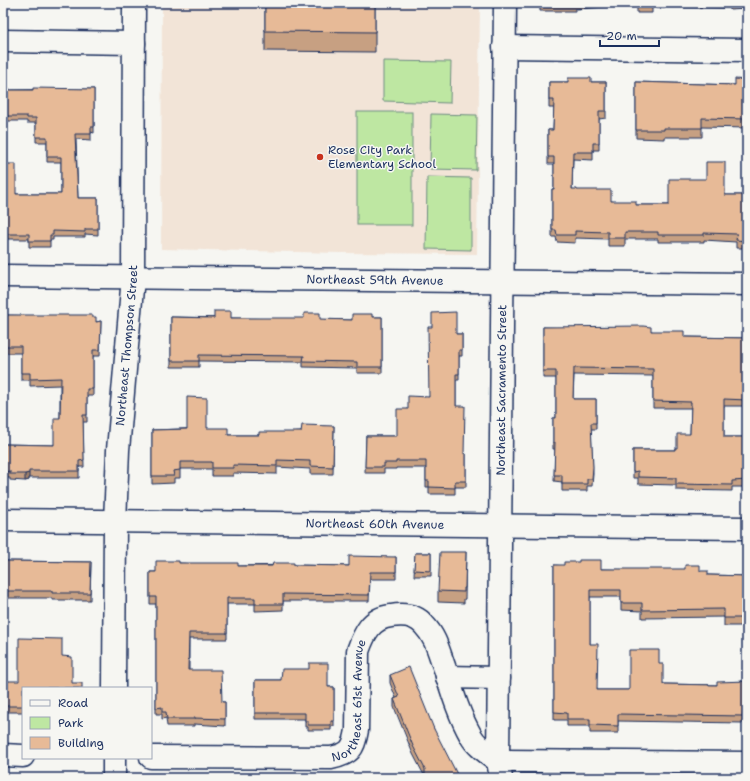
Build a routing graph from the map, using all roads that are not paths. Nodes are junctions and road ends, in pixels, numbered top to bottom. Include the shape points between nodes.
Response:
1 (134, 3) edge
2 (505, 3) edge
3 (3, 41) edge
4 (134, 43) junction
5 (504, 47) junction
6 (747, 50) edge
7 (3, 276) edge
8 (133, 277) junction
9 (502, 282) junction
10 (747, 284) edge
11 (3, 520) edge
12 (115, 522) junction
13 (501, 525) junction
14 (747, 528) edge
15 (447, 677) junction
16 (499, 678) junction
17 (114, 687) edge
18 (3, 755) edge
19 (22, 756) edge
20 (152, 757) edge
21 (114, 759) edge
22 (747, 763) edge
23 (499, 769) edge
24 (114, 778) edge

1 - 4 street, Northeast Thompson Street
2 - 5 street, Northeast Sacramento Street
3 - 4 street
4 - 8 street, Northeast Thompson Street
5 - 6 street
5 - 9 street, Northeast Sacramento Street
7 - 8 street, Northeast 59th Avenue
8 - 9 street, Northeast 59th Avenue
8 - 12 street, Northeast Thompson Street via 118,450
9 - 10 street, Northeast 59th Avenue
9 - 13 street, Northeast Sacramento Street
11 - 12 street, Northeast 60th Avenue
12 - 13 street, Northeast 60th Avenue
12 - 17 street, Northeast Thompson Street
13 - 14 street, Northeast 60th Avenue
13 - 16 street, Northeast Sacramento Street
15 - 16 street
15 - 20 street, Northeast 61st Avenue via 435,640 424,624 414,617 401,614 388,616 366,630 358,651 356,737 350,750 341,756
15 - 23 street, Northeast 61st Avenue via 471,738
16 - 23 street, Northeast Sacramento Street
18 - 19 street
21 - 24 street
22 - 23 street

